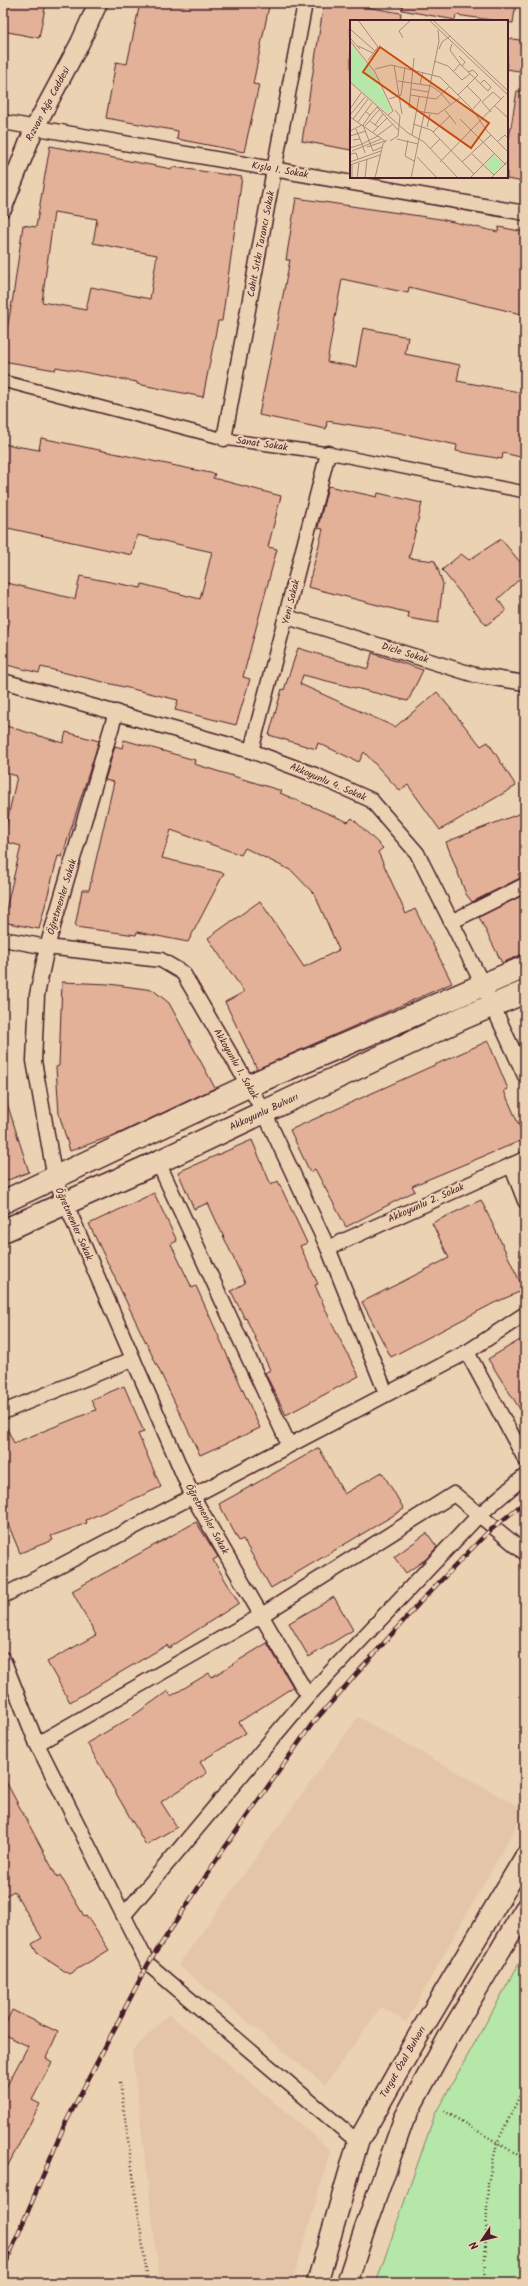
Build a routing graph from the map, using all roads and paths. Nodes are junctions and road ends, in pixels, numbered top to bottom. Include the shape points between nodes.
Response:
1 (98, 3) edge
2 (306, 3) edge
3 (3, 122) edge
4 (34, 129) junction
5 (275, 169) junction
6 (3, 207) edge
7 (525, 213) edge
8 (3, 381) edge
9 (224, 438) junction
10 (328, 454) junction
11 (525, 492) edge
12 (287, 617) junction
13 (3, 681) edge
14 (525, 683) edge
15 (116, 712) junction
16 (251, 751) junction
17 (525, 885) edge
18 (451, 922) junction
19 (3, 939) edge
20 (47, 947) junction
21 (525, 967) edge
22 (483, 985) junction
23 (525, 992) edge
24 (492, 1006) junction
25 (525, 1076) edge
26 (248, 1086) junction
27 (264, 1112) junction
28 (525, 1159) edge
29 (158, 1162) junction
30 (510, 1165) junction
31 (54, 1179) junction
32 (525, 1201) edge
33 (3, 1202) edge
34 (65, 1203) junction
35 (3, 1231) edge
36 (328, 1248) junction
37 (525, 1314) edge
38 (467, 1352) junction
39 (133, 1359) junction
40 (386, 1393) junction
41 (3, 1412) edge
42 (289, 1445) junction
43 (525, 1459) edge
44 (525, 1476) edge
45 (193, 1497) junction
46 (479, 1515) junction
47 (525, 1554) edge
48 (3, 1596) edge
49 (262, 1615) junction
50 (3, 1659) edge
51 (308, 1696) junction
52 (37, 1744) junction
53 (525, 1857) edge
54 (525, 1909) edge
55 (124, 1915) junction
56 (120, 2082) dead end
57 (525, 2085) edge
58 (444, 2111) dead end
59 (358, 2142) junction
60 (497, 2143) junction
61 (525, 2159) edge
62 (148, 2283) edge
63 (317, 2283) edge
64 (347, 2283) edge
65 (484, 2283) edge

1 - 4 street, Rızvan Ağa Caddesi via 80,43
2 - 5 street, Cahit Sıtkı Tarancı Sokak
3 - 4 street, Kışla 1. Sokak
4 - 5 street, Kışla 1. Sokak
4 - 6 street, Rızvan Ağa Caddesi
5 - 7 street, Kışla 1. Sokak
5 - 9 street, Cahit Sıtkı Tarancı Sokak
8 - 9 street, Sanat Sokak
9 - 10 street, Sanat Sokak
10 - 11 street, Sanat Sokak
10 - 12 street, Yeni Sokak
12 - 14 street, Dicle Sokak via 475,675
12 - 16 street, Yeni Sokak
13 - 15 street, Akkoyunlu 4. Sokak
15 - 16 street, Akkoyunlu 4. Sokak
15 - 20 street, Öğretmenler Sokak
16 - 18 street, Akkoyunlu 4. Sokak via 371,800 417,853
17 - 18 street
18 - 22 street, Akkoyunlu 4. Sokak
19 - 20 street, Akkoyunlu 1. Sokak
20 - 26 street, Akkoyunlu 1. Sokak via 161,960 183,973
20 - 31 street, Öğretmenler Sokak via 37,995 34,1061
21 - 22 main road
22 - 24 street, Akkoyunlu 4. Sokak
22 - 26 main road
23 - 24 main road, Akkoyunlu Bulvarı
24 - 25 street, Akkoyunlu 4. Sokak
24 - 27 main road, Akkoyunlu Bulvarı
26 - 27 street, Akkoyunlu 1. Sokak
26 - 31 main road
27 - 29 main road, Akkoyunlu Bulvarı
27 - 36 street, Akkoyunlu 1. Sokak
28 - 30 street, Akkoyunlu 2. Sokak
29 - 34 main road, Akkoyunlu Bulvarı
29 - 42 street
30 - 32 street
30 - 36 street, Akkoyunlu 2. Sokak
31 - 33 main road
31 - 34 street, Öğretmenler Sokak
34 - 35 main road, Akkoyunlu Bulvarı
34 - 39 street, Öğretmenler Sokak
36 - 40 street, Akkoyunlu 1. Sokak
37 - 38 street
38 - 40 street
38 - 43 street
39 - 41 street
39 - 45 street, Öğretmenler Sokak
40 - 42 street
42 - 45 street
44 - 46 street
45 - 48 street
45 - 49 street, Öğretmenler Sokak
46 - 47 street
46 - 49 street via 454,1494
46 - 51 street
49 - 51 street, Öğretmenler Sokak
49 - 52 street
50 - 52 street
51 - 55 street
52 - 55 street
53 - 59 main road, Turgut Özal Bulvarı
54 - 64 main road via 449,2036 404,2119
55 - 59 street via 148,1964
56 - 62 path
57 - 60 path
58 - 60 path
59 - 63 main road, Turgut Özal Bulvarı
60 - 61 path
60 - 65 path via 488,2183

